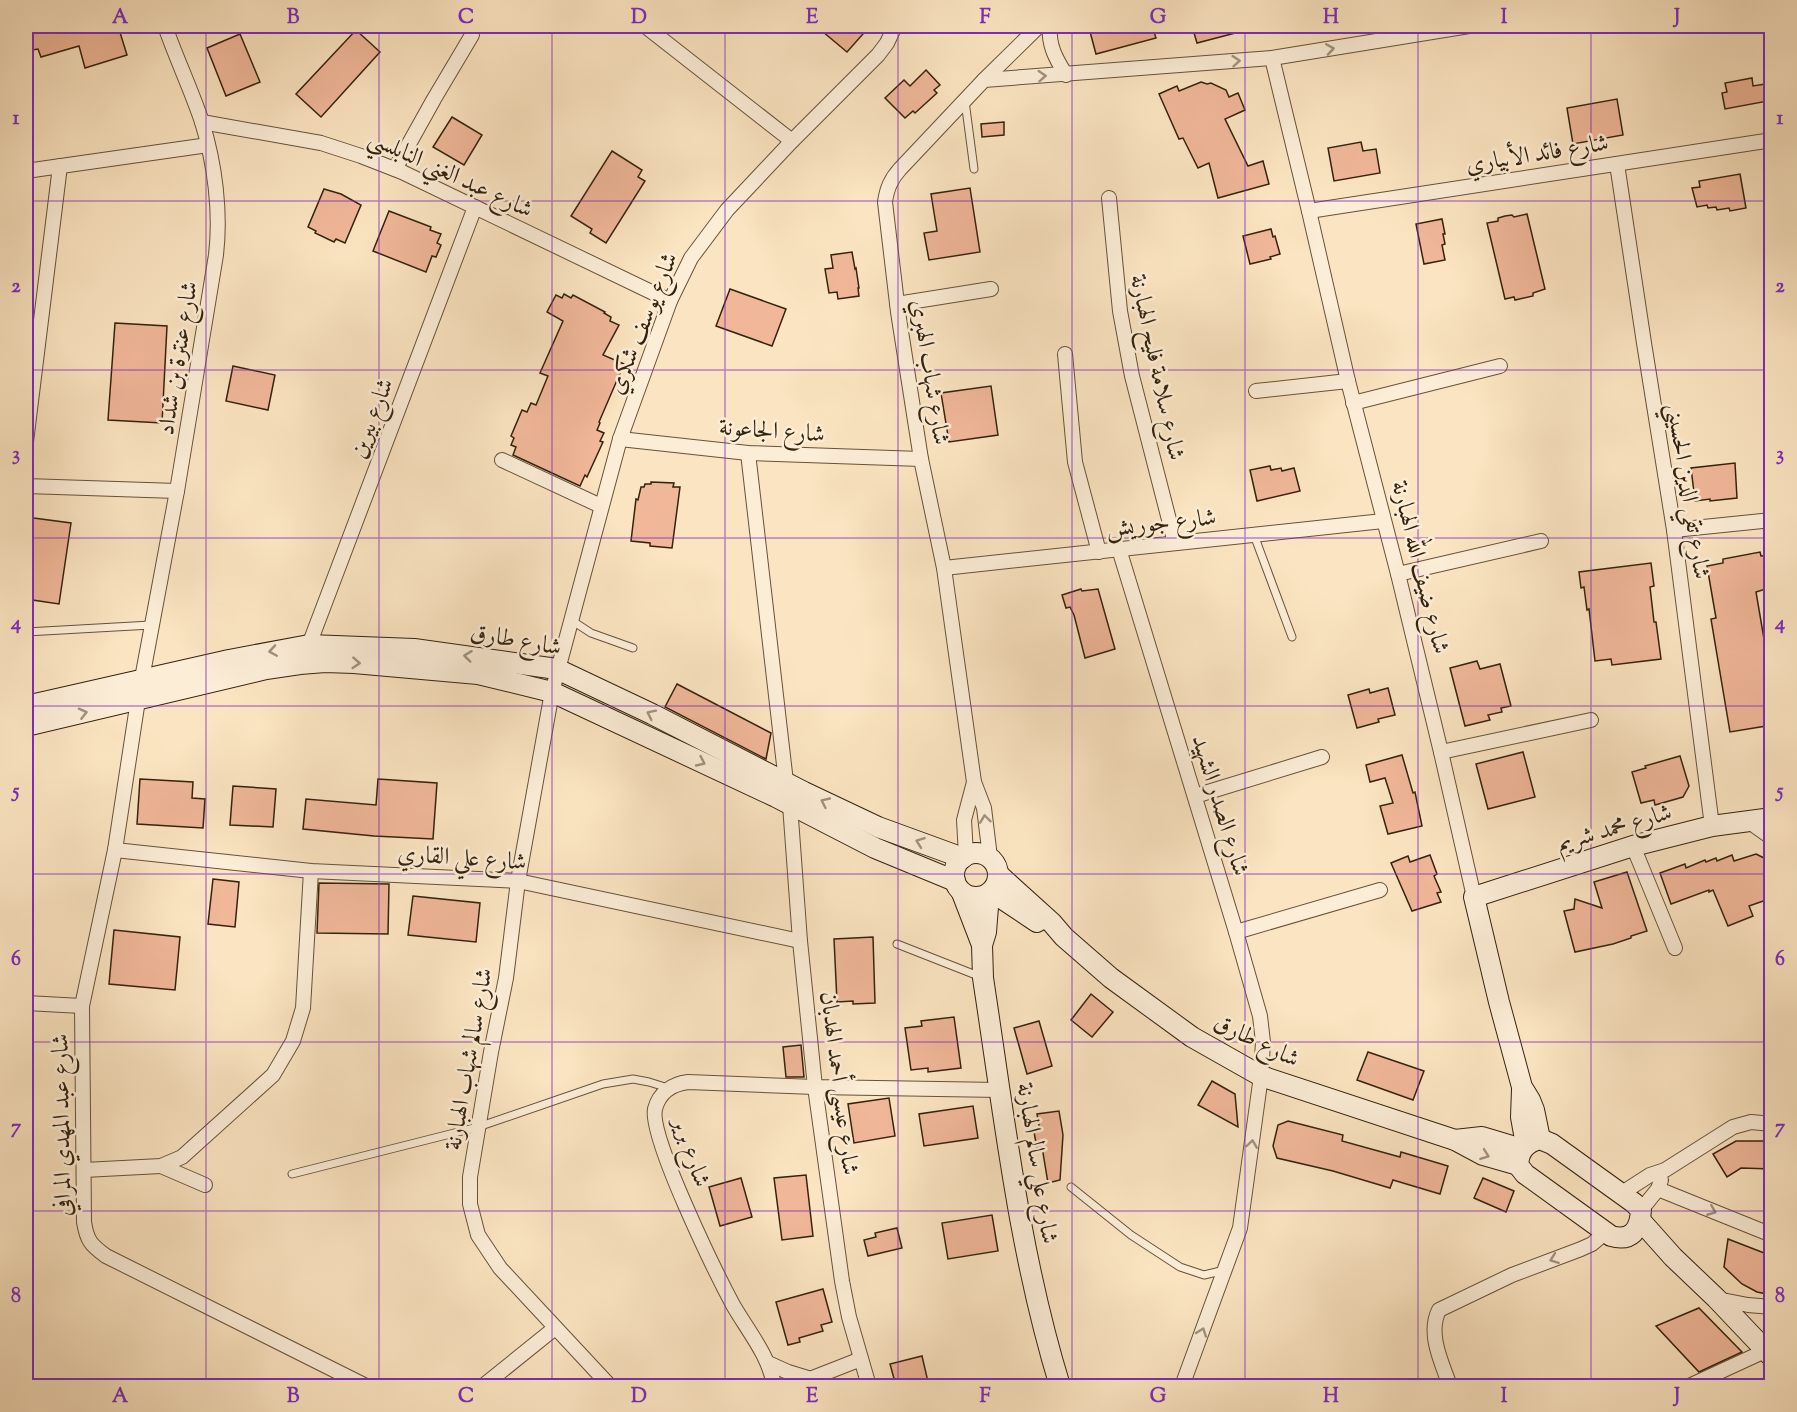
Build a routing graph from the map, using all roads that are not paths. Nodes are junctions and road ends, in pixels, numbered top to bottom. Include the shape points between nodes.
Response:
1 (165, 26) edge
2 (645, 26) edge
3 (895, 26) edge
4 (1039, 26) edge
5 (1050, 26) edge
6 (1469, 26) edge
7 (472, 35) dead end
8 (1272, 58) junction
9 (1066, 75) junction
10 (984, 80) junction
11 (965, 101) junction
12 (202, 122) junction
13 (1772, 140) edge
14 (792, 141) junction
15 (208, 145) junction
16 (1617, 164) junction
17 (60, 166) junction
18 (395, 169) junction
19 (974, 169) dead end
20 (26, 171) edge
21 (1109, 198) dead end
22 (475, 207) junction
23 (1309, 211) junction
24 (991, 289) dead end
25 (670, 301) junction
26 (897, 304) junction
27 (1065, 354) dead end
28 (1500, 366) dead end
29 (1348, 381) junction
30 (1256, 391) dead end
31 (1353, 403) junction
32 (620, 439) junction
33 (26, 442) edge
34 (748, 453) junction
35 (921, 459) junction
36 (502, 460) dead end
37 (26, 486) edge
38 (177, 491) junction
39 (601, 506) junction
40 (1772, 520) edge
41 (1383, 521) junction
42 (1674, 530) junction
43 (1254, 535) junction
44 (1541, 541) dead end
45 (1175, 543) junction
46 (1119, 549) junction
47 (1099, 552) junction
48 (944, 568) junction
49 (1398, 574) junction
50 (572, 620) junction
51 (151, 625) junction
52 (26, 632) edge
53 (1292, 637) dead end
54 (309, 645) junction
55 (633, 648) dead end
56 (557, 669) junction
57 (140, 690) junction
58 (552, 692) junction
59 (26, 706) edge
60 (1591, 720) dead end
61 (26, 726) edge
62 (1441, 752) junction
63 (1322, 757) dead end
64 (786, 782) junction
65 (974, 782) junction
66 (1195, 796) junction
67 (790, 805) junction
68 (1772, 818) edge
69 (1748, 821) junction
70 (1712, 826) junction
71 (1772, 838) edge
72 (1633, 846) junction
73 (115, 850) junction
74 (964, 856) junction
75 (311, 871) junction
76 (992, 879) junction
77 (518, 881) junction
78 (958, 887) junction
79 (1380, 890) dead end
80 (1474, 897) junction
81 (1236, 932) junction
82 (800, 941) junction
83 (897, 945) dead end
84 (982, 945) junction
85 (1675, 948) dead end
86 (983, 978) junction
87 (26, 1003) edge
88 (82, 1006) junction
89 (1261, 1076) junction
90 (815, 1087) junction
91 (668, 1088) junction
92 (1000, 1090) junction
93 (1772, 1124) edge
94 (478, 1127) junction
95 (1527, 1149) junction
96 (161, 1166) junction
97 (84, 1170) junction
98 (1665, 1170) junction
99 (292, 1174) dead end
100 (205, 1185) dead end
101 (1071, 1187) dead end
102 (1658, 1189) junction
103 (1622, 1193) junction
104 (1637, 1222) junction
105 (1605, 1233) junction
106 (1772, 1235) edge
107 (1225, 1270) junction
108 (1716, 1298) junction
109 (1772, 1307) edge
110 (555, 1328) junction
111 (1769, 1351) edge
112 (861, 1359) junction
113 (768, 1363) junction
114 (811, 1379) junction
115 (366, 1386) edge
116 (483, 1386) edge
117 (610, 1386) edge
118 (774, 1386) edge
119 (792, 1386) edge
120 (869, 1386) edge
121 (1060, 1386) edge
122 (1182, 1386) edge
123 (1450, 1386) edge
124 (1689, 1386) edge

1 - 12 street, شارع عنترة بن شداد
2 - 14 street
3 - 14 street, شارع يوسف شكري via 878,55
4 - 10 street, شارع شهاب الهبري
5 - 9 street via 1048,37
8 -> 6 street
7 - 18 street
9 -> 8 street
8 - 23 street, شارع ضيف الله الهبارنة
10 -> 9 street
10 - 11 street, شارع شهاب الهبري
11 - 19 lane
11 - 26 street, شارع شهاب الهبري via 900,169 887,190 885,202
12 - 15 street, شارع عنترة بن شداد
12 - 18 street, شارع عبد الغني النابلسي via 321,143
13 - 16 street, شارع فائد الأبياري
14 - 25 street, شارع يوسف شكري via 716,224 691,258
15 - 17 street
15 - 38 street, شارع عنترة بن شداد via 219,230
16 - 23 street, شارع فائد الأبياري
16 - 42 street, شارع تقي الدين الحسيني
17 - 20 street
17 - 33 street
18 - 22 street, شارع عبد الغني النابلسي
21 - 45 street, شارع سلامة فليح الهبارنة via 1115,276 1132,376
22 - 25 street, شارع عبد الغني النابلسي
22 - 54 street, شارع بيرين
23 - 29 street, شارع ضيف الله الهبارنة
24 - 26 street
25 - 32 street, شارع يوسف شكري
26 - 35 street, شارع شهاب الهبري
27 - 47 street via 1075,462
28 - 31 street
29 - 30 street
29 - 31 street, شارع ضيف الله الهبارنة
31 - 41 street, شارع ضيف الله الهبارنة
32 - 34 street, شارع الجاعونة
32 - 39 street, شارع يوسف شكري
34 - 35 street, شارع الجاعونة
34 - 64 street, شارع عيسى أحمد الهدبان
35 - 48 street, شارع شهاب الهبري
36 - 39 street
37 - 38 street
38 - 51 street, شارع عنترة بن شداد
39 - 50 street, شارع يوسف شكري
40 - 42 street
41 - 43 street, شارع جوريش
41 - 49 street, شارع ضيف الله الهبارنة
42 - 70 street, شارع تقي الدين الحسيني
43 - 45 street, شارع جوريش
43 - 53 lane
44 - 49 street
45 - 46 street, شارع جوريش
46 - 47 street, شارع جوريش
46 - 66 street, شارع الصدر الشهيد
47 - 48 street, شارع جوريش
48 - 65 street, شارع شهاب الهبري
49 - 62 street, شارع ضيف الله الهبارنة
50 - 55 lane via 591,633
50 - 56 street, شارع يوسف شكري
51 - 52 lane
51 - 57 street, شارع عنترة بن شداد
56 -> 54 street, شارع طارق via 414,649
54 -> 57 street, شارع طارق via 264,653
56 - 58 street, شارع يوسف شكري
64 -> 56 street, شارع طارق
57 -> 58 street, شارع طارق via 325,662 478,674
57 - 59 street, شارع طارق
61 -> 57 street, شارع طارق
57 - 73 street, شارع عبد المهدي المرافي
58 -> 67 street, شارع طارق
58 - 77 street, شارع سالم شهاب الهبارنة
60 - 62 street
62 - 80 street, شارع ضيف الله الهبارنة
63 - 66 street
64 - 67 street, شارع عيسى أحمد الهدبان
74 -> 64 street, شارع طارق via 878,827
65 - 74 street, شارع شهاب الهبري via 964,820
76 -> 65 street, شارع شهاب الهبري via 984,808
66 - 81 street, شارع الصدر الشهيد
67 - 78 street, شارع طارق
67 - 82 street, شارع عيسى أحمد الهدبان
68 - 69 street, شارع محمد شريم
69 - 70 street, شارع محمد شريم
69 - 71 street
70 - 72 street, شارع محمد شريم
72 - 80 street, شارع محمد شريم
72 - 85 street
73 - 75 street, شارع علي القاري
73 - 88 street, شارع عبد المهدي المرافي
74 - 76 street via 982,854
74 - 78 street via 955,868
75 - 77 street, شارع علي القاري
75 - 96 street via 303,1008 293,1041 273,1075 182,1157
76 - 78 street via 975,898
76 - 84 street, شارع علي سالم الهبارنة
76 - 89 street, شارع طارق via 1029,918 1064,937 1151,1009
77 - 82 street, شارع علي القاري
77 - 94 street, شارع سالم شهاب الهبارنة via 506,978
78 - 84 street, شارع علي سالم الهبارنة
79 - 81 street
80 - 95 street, شارع ضيف الله الهبارنة via 1522,1087 1521,1117
81 - 89 street, شارع الصدر الشهيد via 1260,1016
82 - 90 street, شارع عيسى أحمد الهدبان
83 - 86 lane
84 - 86 street, شارع علي سالم الهبارنة
86 - 92 street, شارع علي سالم الهبارنة
87 - 88 street
88 - 97 street, شارع عبد المهدي المرافي
89 - 95 street, شارع طارق via 1455,1140 1482,1137
107 -> 89 street, شارع الصدر الشهيد via 1240,1228
90 - 91 street, شارع برير via 688,1082
90 - 92 street, شارع برير
90 - 112 street, شارع عيسى أحمد الهدبان via 842,1281
91 - 94 lane via 633,1079 603,1084
91 - 113 street, شارع برير via 655,1110 655,1124 664,1150 716,1271
92 - 121 street, شارع علي سالم الهبارنة via 1027,1260
93 - 98 street via 1751,1122 1733,1127
94 - 99 lane
94 - 110 street, شارع سالم شهاب الهبارنة via 470,1177 470,1204 478,1235 500,1268
95 - 103 street, شارع طارق via 1552,1144
95 - 105 street, شارع طارق via 1525,1174
96 - 97 street
96 - 100 street
97 - 115 street, شارع عبد المهدي المرافي via 84,1222 93,1247
98 - 102 street
98 - 103 street
101 - 107 lane via 1131,1235 1180,1267 1204,1275
102 - 104 street
102 -> 106 street
103 - 104 street, شارع طارق
104 - 105 street, شارع طارق via 1623,1238
104 - 108 street, شارع طارق
105 -> 123 street via 1592,1244 1512,1275 1439,1310 1433,1329
122 -> 107 street, شارع الصدر الشهيد
108 - 109 street
108 - 111 street, شارع طارق
110 - 116 street
110 - 117 street, شارع سالم شهاب الهبارنة
111 - 124 street
112 - 114 street
112 - 120 street, شارع عيسى أحمد الهدبان
113 - 114 street
113 - 118 street, شارع برير
114 - 119 street

